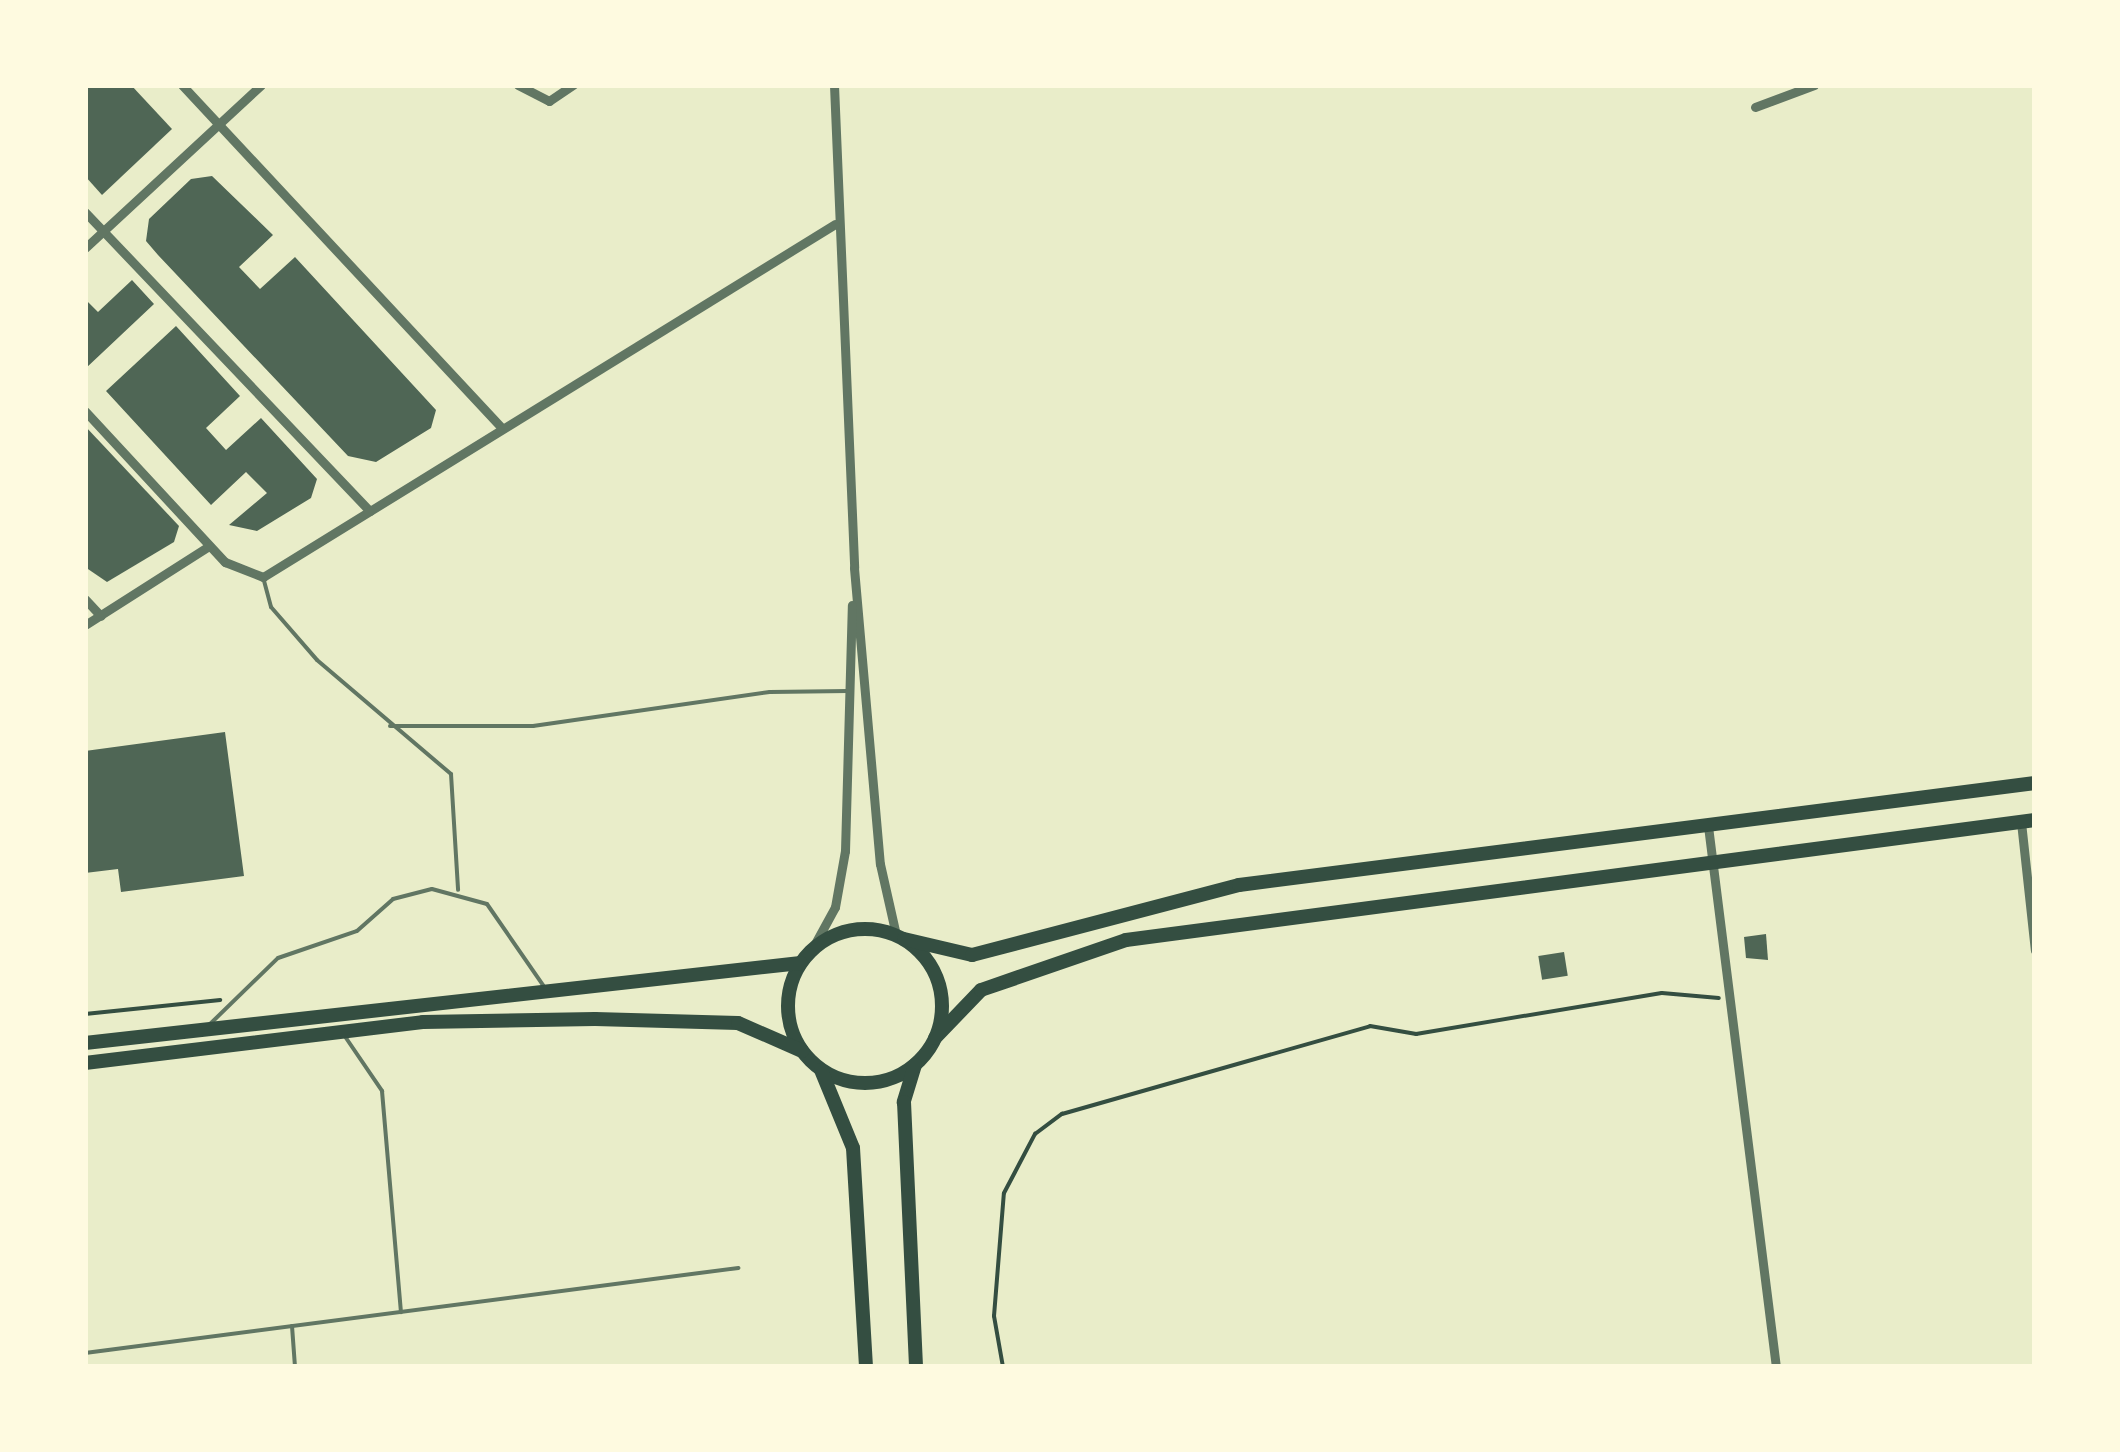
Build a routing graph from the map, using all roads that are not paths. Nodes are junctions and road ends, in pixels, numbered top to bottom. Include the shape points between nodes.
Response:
1 (182, 85) edge
2 (261, 85) edge
3 (518, 85) edge
4 (834, 85) edge
5 (1814, 85) edge
6 (572, 87) edge
7 (1755, 107) dead end
8 (219, 124) junction
9 (85, 212) edge
10 (835, 224) junction
11 (102, 232) junction
12 (85, 248) edge
13 (85, 410) edge
14 (502, 427) junction
15 (370, 511) junction
16 (209, 546) junction
17 (854, 568) junction
18 (263, 577) junction
19 (85, 598) edge
20 (101, 616) junction
21 (85, 625) edge
22 (848, 691) junction
23 (390, 726) junction
24 (2035, 783) edge
25 (2028, 821) edge
26 (1708, 826) junction
27 (1712, 862) junction
28 (458, 891) junction
29 (900, 937) junction
30 (2035, 950) edge
31 (806, 957) junction
32 (548, 992) junction
33 (208, 1025) junction
34 (342, 1032) junction
35 (935, 1038) junction
36 (85, 1043) edge
37 (802, 1051) junction
38 (85, 1063) edge
39 (915, 1065) junction
40 (821, 1069) junction
41 (738, 1268) dead end
42 (400, 1312) junction
43 (292, 1326) junction
44 (85, 1353) edge
45 (295, 1367) edge
46 (866, 1367) edge
47 (916, 1367) edge
48 (1776, 1367) edge

1 - 8 street
2 - 8 street
3 - 6 street via 549,102
4 - 10 street
5 - 7 street
8 - 11 street
8 - 14 street
9 - 11 street
10 - 14 street
10 - 17 street
11 - 12 street
11 - 15 street
13 - 16 street
14 - 15 street
15 - 18 street
16 - 18 street via 241,573
16 - 20 street
17 - 22 street
17 - 29 street via 880,864
18 - 23 lane via 281,622
19 - 20 street
20 - 21 street
22 - 23 lane via 770,692 533,726
22 - 31 street via 841,882
23 - 28 lane via 451,774
24 - 26 highway
25 - 27 highway
25 - 30 street
26 - 27 street
26 - 29 highway via 1238,886 972,955
27 - 35 highway via 1096,947 981,990
27 - 48 street
28 - 32 lane via 488,904
28 - 33 lane via 393,899 357,931 278,958
29 - 31 highway via 846,931
29 - 35 highway via 938,983
31 - 32 highway
31 - 37 highway via 788,1012
32 - 33 highway
33 - 36 highway
34 - 37 highway via 702,1020 758,1028
34 - 38 highway
34 - 42 lane via 382,1091
35 - 39 highway
37 - 40 highway
39 - 40 highway via 874,1083
39 - 47 highway via 904,1114
40 - 46 highway via 854,1148
41 - 42 lane
42 - 43 lane
43 - 44 lane
43 - 45 lane

